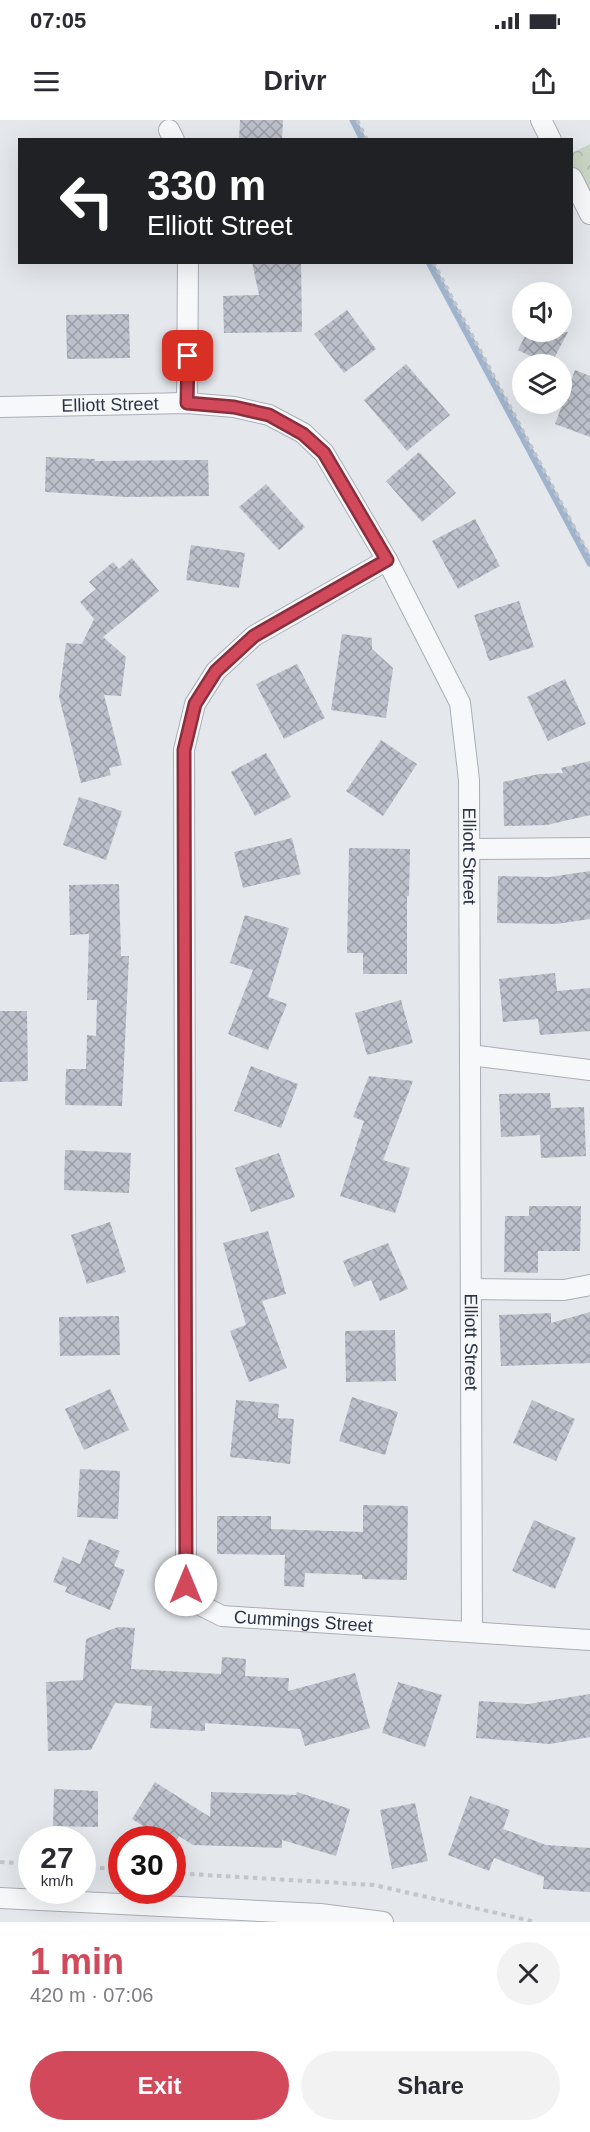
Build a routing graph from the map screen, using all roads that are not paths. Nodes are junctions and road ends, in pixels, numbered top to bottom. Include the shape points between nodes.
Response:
1 (541, 120) edge
2 (550, 138) edge
3 (573, 179) edge
4 (590, 213) edge
5 (188, 264) edge
6 (187, 403) junction
7 (0, 407) edge
8 (387, 560) junction
9 (590, 848) edge
10 (470, 849) junction
11 (470, 1055) junction
12 (590, 1070) edge
13 (590, 1285) edge
14 (471, 1289) junction
15 (472, 1632) junction
16 (590, 1640) edge
17 (0, 1898) edge
18 (320, 1918) edge
19 (383, 1922) edge

1 - 2 street
3 - 4 street
5 - 6 street
6 - 7 street, Elliott Street
6 - 8 street, Elliott Street via 269,415 303,434 324,453
8 - 10 street, Elliott Street via 460,703 470,780
8 - 15 street, Cummings Street via 254,636 216,671 195,704 184,750 186,1585 198,1604 222,1616
9 - 10 street
10 - 11 street, Elliott Street
11 - 12 street
11 - 14 street, Elliott Street
13 - 14 street via 564,1290
14 - 15 street, Elliott Street
15 - 16 street, Cummings Street
17 - 18 street
18 - 19 street

